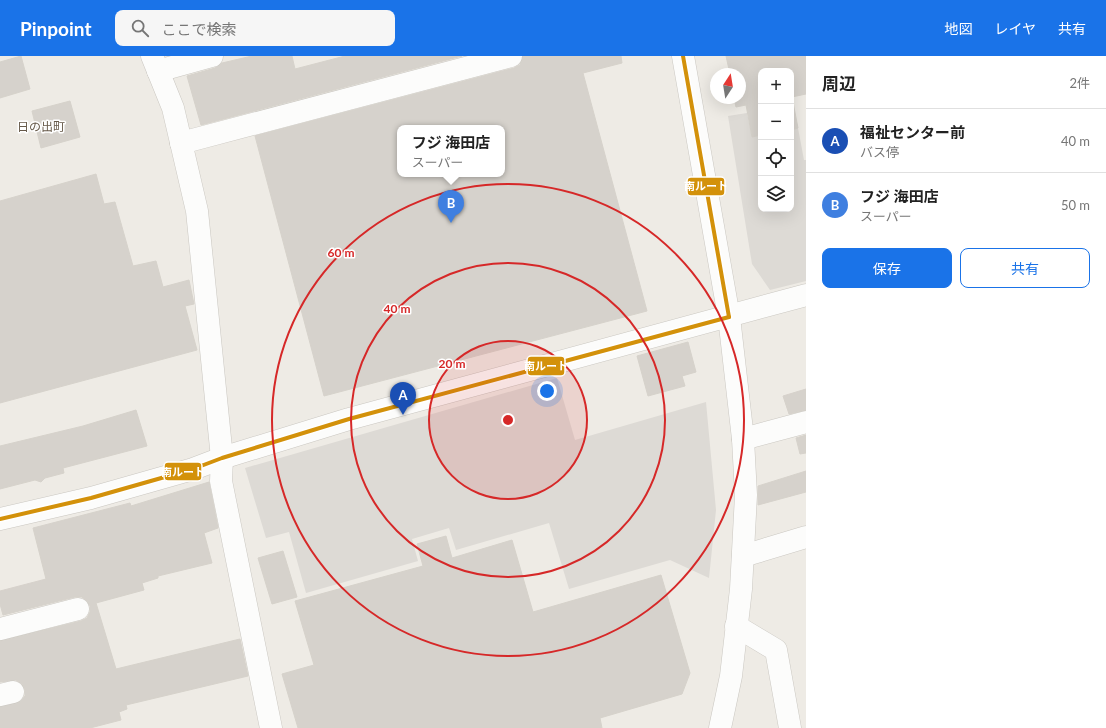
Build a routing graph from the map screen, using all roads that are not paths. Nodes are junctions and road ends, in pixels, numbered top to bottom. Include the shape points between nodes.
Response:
1 (212, 56) edge
2 (511, 56) edge
3 (683, 56) edge
4 (155, 64) edge
5 (181, 143) junction
6 (806, 295) edge
7 (729, 317) junction
8 (806, 422) edge
9 (743, 439) junction
10 (222, 458) junction
11 (0, 519) edge
12 (806, 537) edge
13 (743, 556) junction
14 (78, 609) dead end
15 (736, 626) junction
16 (0, 629) edge
17 (272, 728) edge
18 (720, 728) edge
19 (790, 728) edge

1 - 4 street
2 - 5 street
3 - 7 street
4 - 5 street via 173,108
5 - 10 street via 197,211
6 - 7 street
7 - 9 street
7 - 10 street via 349,419
8 - 9 street
9 - 13 street via 746,496
10 - 11 street via 112,492
10 - 17 street via 221,481
12 - 13 street
13 - 15 street
14 - 16 street
15 - 18 street via 731,676
15 - 19 street via 776,650

